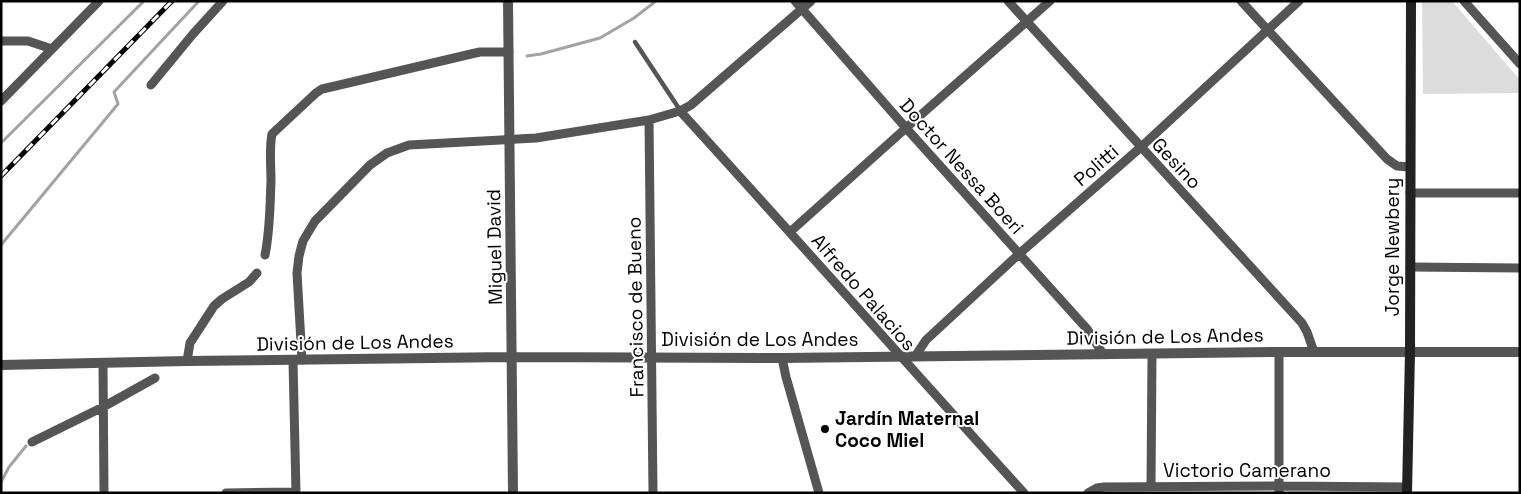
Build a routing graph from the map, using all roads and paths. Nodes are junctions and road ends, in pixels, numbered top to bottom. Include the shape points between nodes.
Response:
1 (99, 1) edge
2 (223, 1) edge
3 (508, 1) edge
4 (795, 1) edge
5 (810, 1) edge
6 (1008, 1) edge
7 (1050, 1) edge
8 (1241, 1) edge
9 (1299, 1) edge
10 (1411, 1) edge
11 (1464, 1) edge
12 (802, 9) junction
13 (1026, 23) junction
14 (1268, 30) junction
15 (1, 41) edge
16 (635, 42) dead end
17 (52, 49) junction
18 (509, 52) junction
19 (1520, 64) edge
20 (151, 85) dead end
21 (1, 100) edge
22 (680, 111) junction
23 (649, 120) junction
24 (906, 128) junction
25 (510, 140) junction
26 (1141, 147) junction
27 (1410, 166) junction
28 (1520, 193) edge
29 (1410, 194) junction
30 (790, 232) junction
31 (1020, 254) junction
32 (265, 255) dead end
33 (1410, 267) junction
34 (1520, 268) edge
35 (257, 273) dead end
36 (1279, 352) junction
37 (1314, 352) junction
38 (1410, 352) junction
39 (1520, 352) edge
40 (1103, 354) junction
41 (1152, 354) junction
42 (916, 355) junction
43 (899, 356) junction
44 (652, 357) junction
45 (513, 358) junction
46 (782, 358) junction
47 (297, 360) junction
48 (187, 361) junction
49 (103, 364) junction
50 (1, 365) edge
51 (155, 378) dead end
52 (103, 407) junction
53 (32, 442) dead end
54 (1151, 486) junction
55 (1279, 489) edge
56 (1407, 490) edge
57 (296, 492) edge
58 (104, 493) edge
59 (226, 493) edge
60 (513, 493) edge
61 (653, 493) edge
62 (819, 493) edge
63 (1024, 493) edge
64 (1088, 493) edge

1 - 17 street
2 - 20 street
3 - 18 street, Miguel David
4 - 12 street, Doctor Nessa Boeri
5 - 12 street
6 - 13 street, Gesino
7 - 13 street
8 - 14 street
9 - 14 street, Politti
10 - 27 main road, Jorge Newbery
11 - 19 street
12 - 22 street
12 - 24 street, Doctor Nessa Boeri
13 - 24 street
13 - 26 street, Gesino
14 - 26 street, Politti
14 - 27 street via 1387,160 1397,166
15 - 17 street via 28,42
16 - 22 lane
17 - 21 street
18 - 25 street, Miguel David
18 - 32 street via 480,52 316,93 272,134 270,140 271,181
22 - 23 street
22 - 30 street, Alfredo Palacios
23 - 25 street
23 - 44 street, Francisco de Bueno
24 - 30 street
24 - 31 street, Doctor Nessa Boeri
25 - 45 street, Miguel David
25 - 47 street via 409,146 387,152 370,165 322,215 303,241 297,273
26 - 31 street, Politti
26 - 37 street, Gesino via 1302,323
27 - 29 main road, Jorge Newbery
28 - 29 street
29 - 33 main road, Jorge Newbery
30 - 43 street, Alfredo Palacios
31 - 40 street, Doctor Nessa Boeri via 1087,329
31 - 42 street, Politti via 926,340
33 - 34 street
33 - 38 main road, Jorge Newbery
35 - 48 street via 217,303 190,343
36 - 37 street, División de Los Andes
36 - 41 street, División de Los Andes
36 - 55 street
37 - 38 street, División de Los Andes
38 - 39 street, División de Los Andes
38 - 56 main road, Jorge Newbery
40 - 41 street, División de Los Andes
40 - 42 street, División de Los Andes
41 - 54 street
42 - 43 street, División de Los Andes
43 - 46 street, División de Los Andes
43 - 63 street, Alfredo Palacios
44 - 45 street, División de Los Andes
44 - 46 street, División de Los Andes
44 - 61 street, Francisco de Bueno
45 - 47 street, División de Los Andes
45 - 60 street, Miguel David
46 - 62 street
47 - 48 street, División de Los Andes
47 - 57 street
48 - 49 street, División de Los Andes
49 - 50 street, División de Los Andes
49 - 52 street
51 - 52 street
52 - 53 street
52 - 58 street
54 - 55 street, Victorio Camerano
54 - 64 street, Victorio Camerano via 1104,487
55 - 56 street, Victorio Camerano
57 - 59 street

